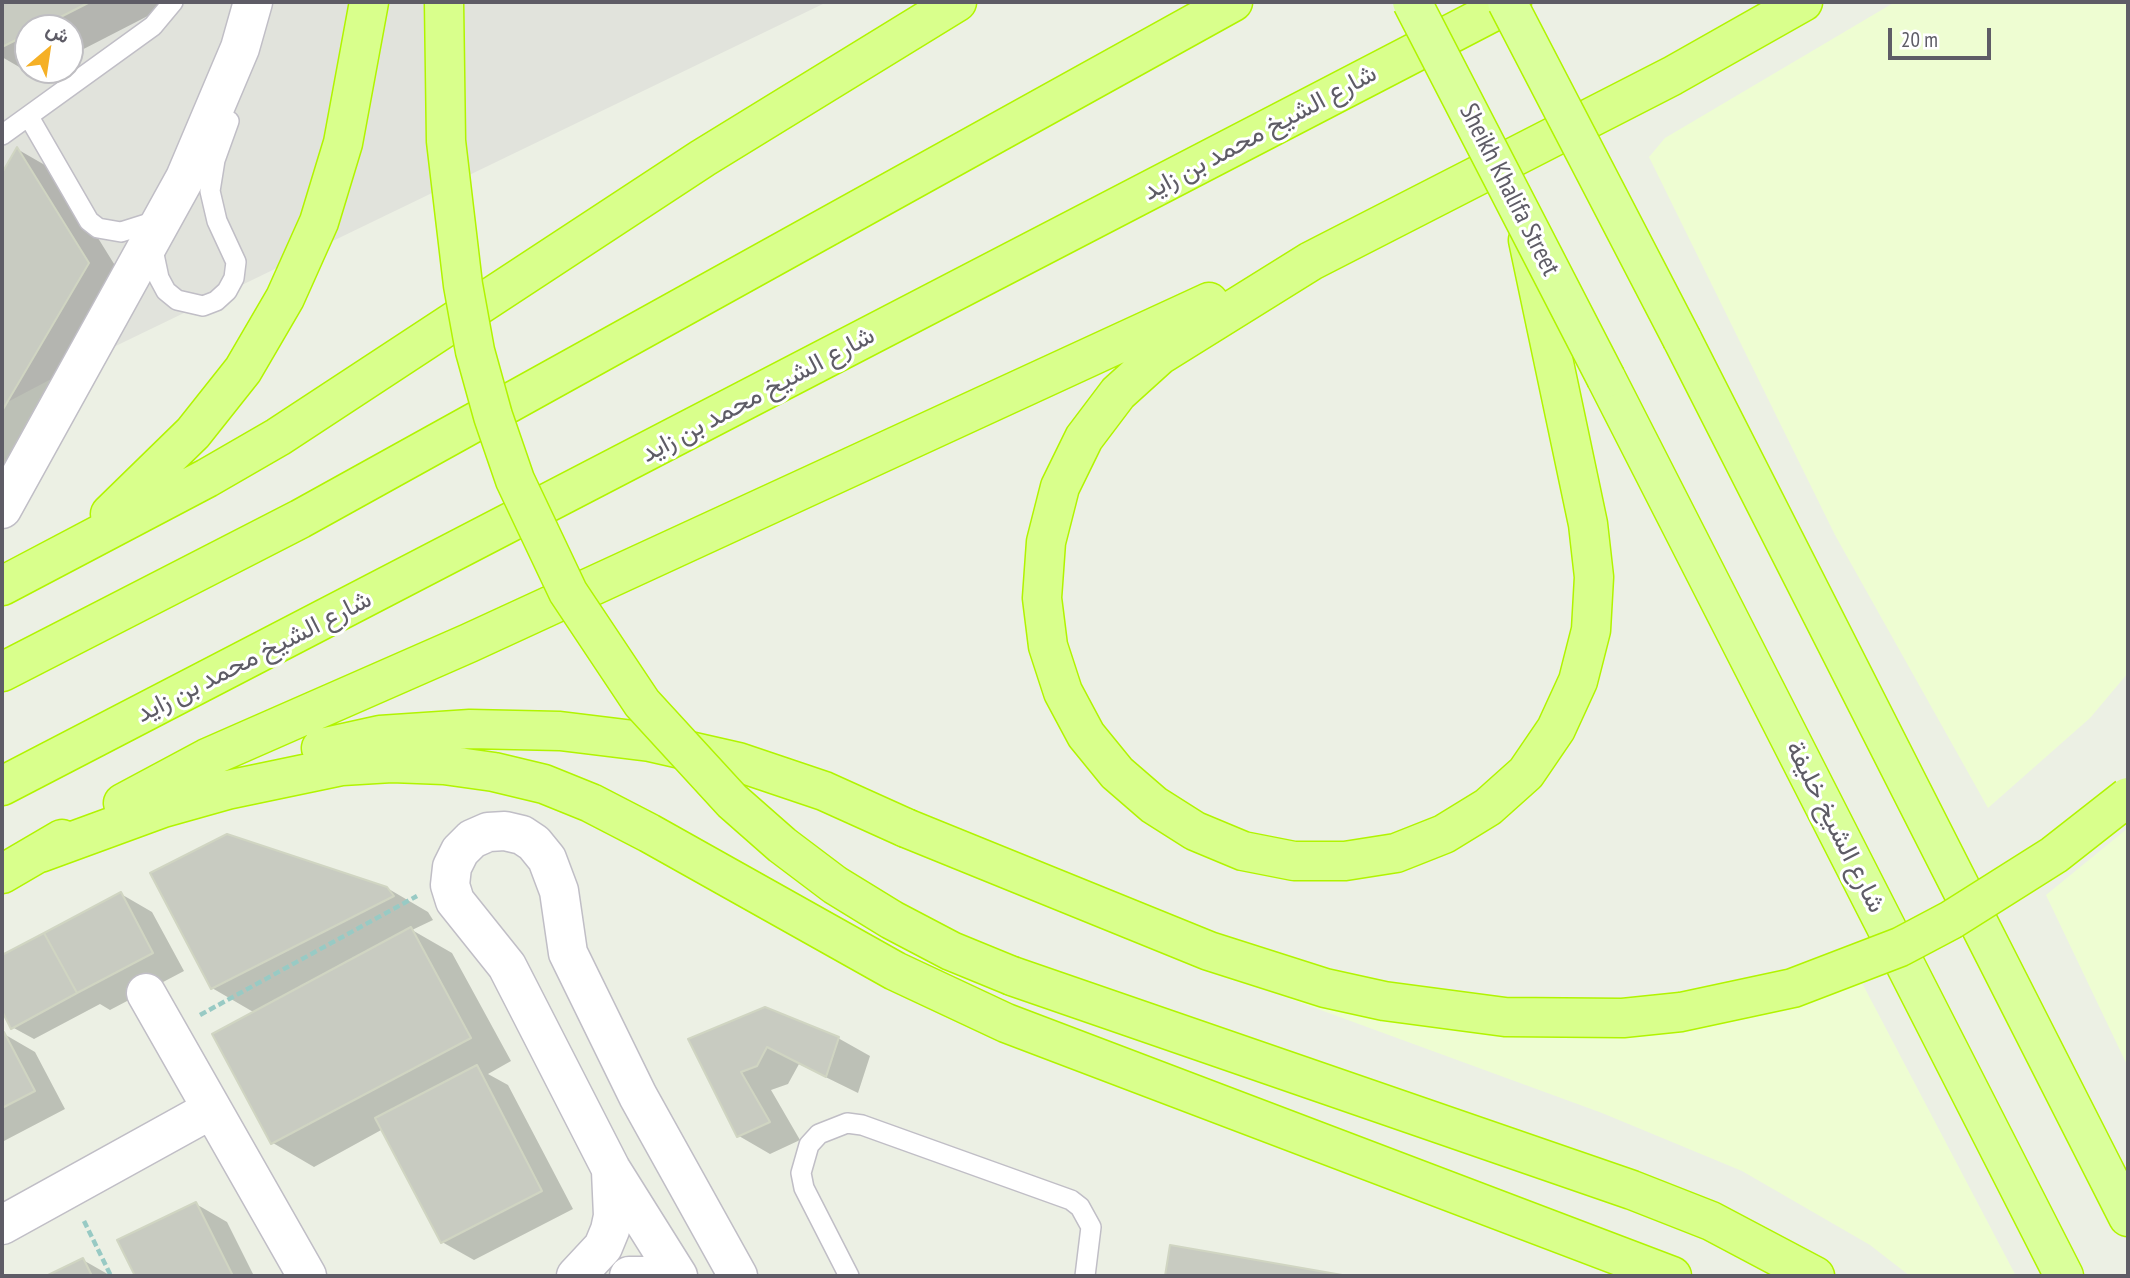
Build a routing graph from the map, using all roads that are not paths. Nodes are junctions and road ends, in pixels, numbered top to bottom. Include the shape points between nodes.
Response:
1 (173, 2) edge
2 (253, 2) edge
3 (369, 2) edge
4 (444, 2) edge
5 (957, 2) edge
6 (1233, 2) edge
7 (1412, 2) edge
8 (1507, 2) edge
9 (1512, 2) edge
10 (1803, 2) edge
11 (240, 48) junction
12 (29, 117) junction
13 (2, 135) edge
14 (1523, 217) junction
15 (157, 230) junction
16 (1311, 261) junction
17 (1606, 379) joint
18 (2, 509) edge
19 (69, 549) junction
20 (2, 586) edge
21 (2, 672) edge
22 (2, 786) edge
23 (2128, 797) edge
24 (96, 818) junction
25 (40, 853) junction
26 (2, 874) edge
27 (146, 993) dead end
28 (212, 1110) junction
29 (611, 1169) junction
30 (2128, 1217) edge
31 (2, 1225) edge
32 (1548, 1230) junction
33 (307, 1276) edge
34 (576, 1276) edge
35 (629, 1276) edge
36 (652, 1276) edge
37 (678, 1276) edge
38 (737, 1276) edge
39 (849, 1276) edge
40 (1085, 1276) edge
41 (1610, 1276) edge
42 (1672, 1276) edge
43 (1815, 1276) edge
44 (2064, 1276) edge

1 - 12 lane via 153,26
2 - 11 street
3 - 19 highway via 343,143 319,222 285,298 243,370 193,433 133,494
4 - 43 highway, bridge via 446,141 463,285 475,351 515,480 568,592 642,703 732,802 835,885 951,951 1632,1190 1711,1221
5 - 19 highway via 703,158 278,437
6 - 21 highway via 300,519
7 - 14 highway, Sheikh Khalifa Street, bridge
8 - 30 highway, bridge
9 - 22 highway, شارع الشيخ محمد بن زايد
10 - 16 highway via 1672,75
11 - 15 street via 185,178
11 - 15 lane via 238,89 211,183 217,221 236,262 234,278 216,302 203,306 177,300 166,291 159,278
12 - 13 lane
12 - 15 lane via 89,221 98,228 121,232
14 - 16 highway, bridge via 1588,524 1594,577 1591,630 1578,681 1556,729 1526,773 1488,807 1444,834 1383,855 1345,862 1243,851 1195,831 1154,805 1117,773 1086,735 1063,692 1048,646 1042,598 1046,542 1060,488 1084,438 1118,393 1160,355
14 - 17 highway, Sheikh Khalifa Street, bridge
15 - 18 street
16 - 24 highway via 1165,320 481,638 207,758
17 - 44 highway, شارع الشيخ خليفة
19 - 20 highway
23 - 24 highway, bridge via 2054,855 1961,914 1848,969 1737,1002 1681,1012 1566,1020 1469,1013 1325,988 1209,951 824,791 725,759 650,742 560,731 470,729 380,735 207,778
24 - 25 highway
25 - 26 highway
25 - 32 highway via 227,790 342,766 444,765 531,781 591,803 895,971 1006,1023
27 - 28 street
28 - 31 street
28 - 33 street
29 - 34 street via 610,1230 603,1247
29 - 37 street
29 - 38 street via 507,966 454,901 452,867 472,839 488,832 522,835 547,859 559,891 568,953 638,1096
32 - 41 highway
32 - 42 highway
35 - 36 street
39 - 40 lane via 804,1188 801,1173 809,1145 819,1134 847,1123 1071,1200 1091,1227

